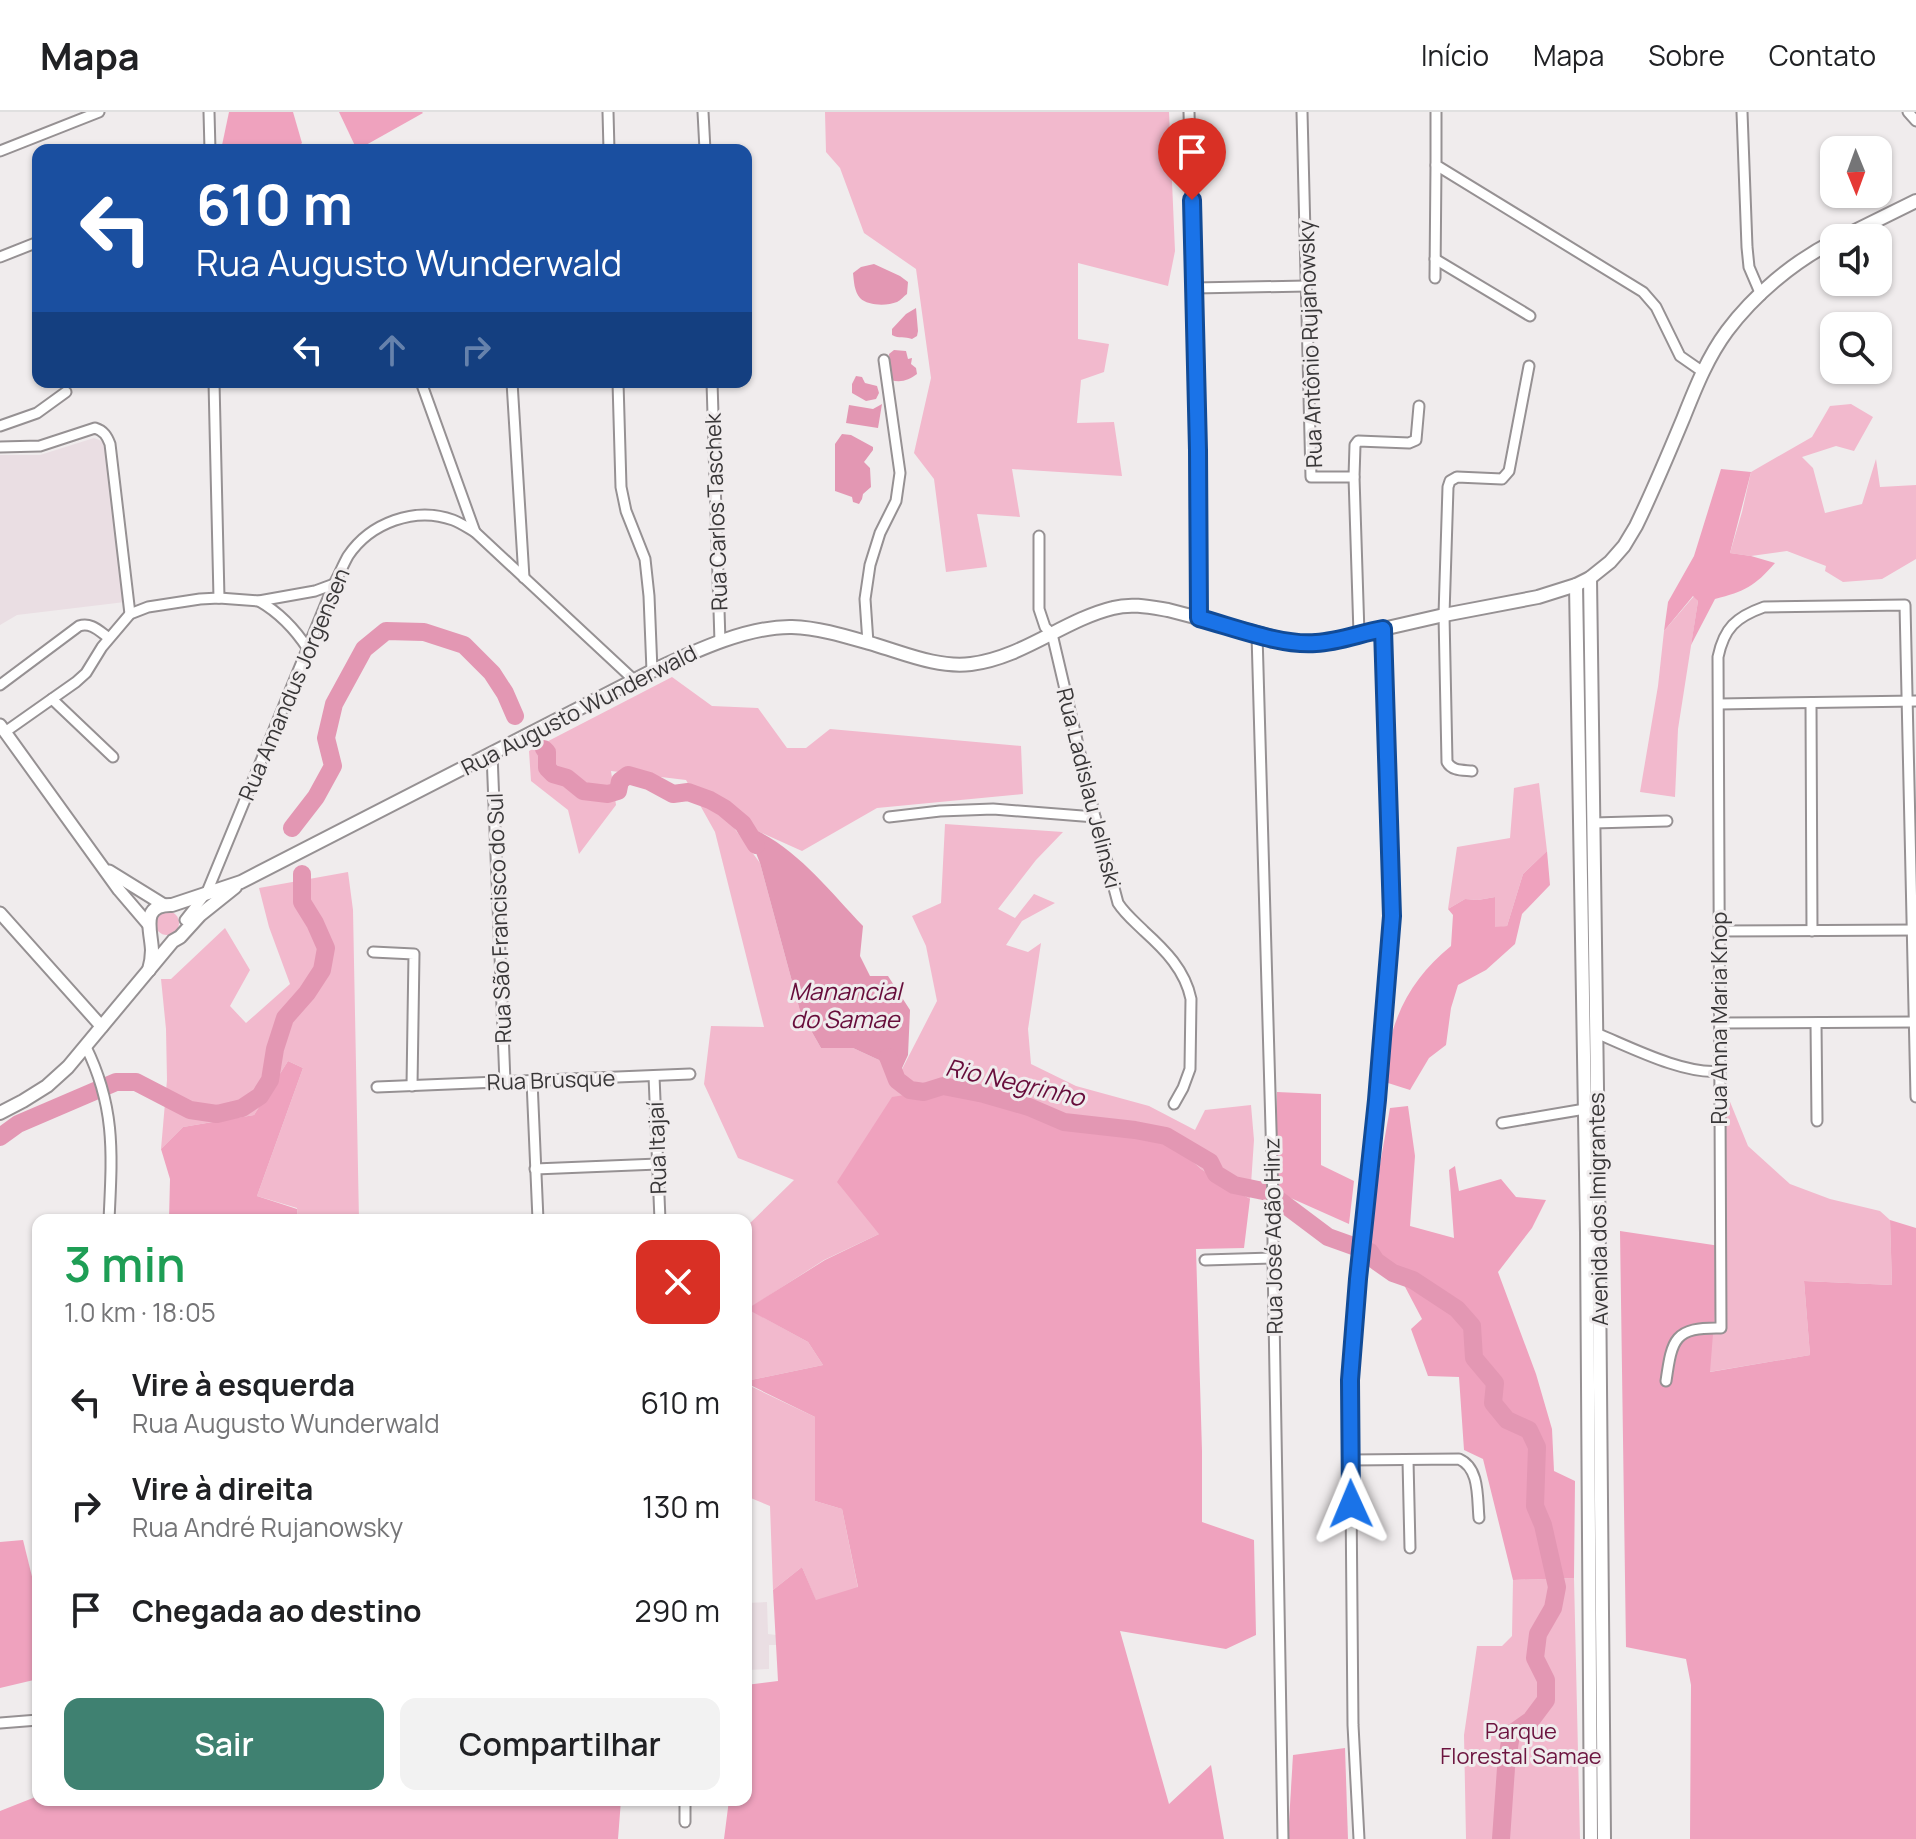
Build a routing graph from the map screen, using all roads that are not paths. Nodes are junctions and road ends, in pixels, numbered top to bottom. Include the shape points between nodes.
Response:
1 (99, 112) edge
2 (209, 112) edge
3 (608, 112) edge
4 (703, 112) edge
5 (1189, 112) edge
6 (1302, 112) edge
7 (1436, 112) edge
8 (1742, 112) edge
9 (1908, 112) edge
10 (1916, 121) edge
11 (210, 144) edge
12 (609, 144) edge
13 (705, 144) edge
14 (0, 151) edge
15 (1436, 165) junction
16 (1916, 201) edge
17 (1869, 224) edge
18 (32, 244) edge
19 (1820, 250) edge
20 (0, 257) edge
21 (1435, 259) junction
22 (1435, 278) dead end
23 (1307, 286) junction
24 (1194, 288) junction
25 (1761, 295) junction
26 (1530, 316) dead end
27 (884, 360) dead end
28 (1529, 366) dead end
29 (1703, 372) junction
30 (214, 388) edge
31 (423, 388) edge
32 (512, 388) edge
33 (618, 388) edge
34 (712, 388) edge
35 (66, 392) dead end
36 (1419, 406) dead end
37 (0, 426) edge
38 (0, 447) edge
39 (1354, 477) junction
40 (475, 532) junction
41 (1039, 536) dead end
42 (524, 578) junction
43 (1590, 578) junction
44 (334, 584) junction
45 (1576, 585) junction
46 (219, 598) junction
47 (259, 601) junction
48 (130, 614) junction
49 (1444, 615) junction
50 (1199, 618) junction
51 (1383, 629) junction
52 (1052, 634) junction
53 (1257, 634) junction
54 (1359, 634) junction
55 (109, 638) junction
56 (720, 642) junction
57 (868, 643) junction
58 (308, 649) junction
59 (652, 671) junction
60 (634, 680) junction
61 (0, 685) edge
62 (52, 699) junction
63 (1912, 701) edge
64 (1811, 703) junction
65 (1719, 704) junction
66 (3, 729) edge
67 (1586, 745) junction
68 (492, 754) junction
69 (113, 757) dead end
70 (1472, 771) dead end
71 (889, 817) dead end
72 (1095, 817) junction
73 (1587, 821) junction
74 (1667, 821) dead end
75 (99, 863) junction
76 (241, 882) junction
77 (207, 892) junction
78 (168, 905) junction
79 (0, 913) edge
80 (185, 925) junction
81 (149, 928) junction
82 (1914, 930) edge
83 (1719, 931) junction
84 (1812, 931) junction
85 (173, 941) junction
86 (373, 952) dead end
87 (149, 970) junction
88 (1914, 1022) edge
89 (1720, 1023) junction
90 (1816, 1023) junction
91 (102, 1027) junction
92 (1596, 1033) junction
93 (86, 1047) junction
94 (1720, 1071) junction
95 (690, 1074) dead end
96 (654, 1076) junction
97 (532, 1081) junction
98 (505, 1082) junction
99 (412, 1086) junction
100 (377, 1087) dead end
101 (1916, 1097) edge
102 (1174, 1104) dead end
103 (1585, 1109) junction
104 (0, 1113) edge
105 (1817, 1121) dead end
106 (1502, 1123) dead end
107 (1586, 1159) junction
108 (658, 1164) junction
109 (535, 1169) junction
110 (1598, 1180) junction
111 (109, 1214) edge
112 (538, 1214) edge
113 (660, 1214) edge
114 (1587, 1233) junction
115 (1599, 1248) junction
116 (1273, 1258) junction
117 (1205, 1260) dead end
118 (1588, 1349) junction
119 (1599, 1369) junction
120 (1666, 1381) dead end
121 (1350, 1460) junction
122 (1408, 1460) junction
123 (1595, 1478) junction
124 (1479, 1518) dead end
125 (1410, 1548) dead end
126 (32, 1720) edge
127 (0, 1723) edge
128 (685, 1806) edge
129 (685, 1822) dead end
130 (1283, 1839) edge
131 (1359, 1839) edge
132 (1591, 1839) edge
133 (1604, 1839) edge

1 - 14 street
2 - 11 street
3 - 12 street
4 - 13 street
5 - 24 street
6 - 23 street, Rua Antônio Rujanowsky
7 - 15 street
8 - 25 street via 1749,267
9 - 10 street
15 - 21 street
15 - 29 street via 1643,292 1680,356
16 - 17 main road
18 - 20 street
19 - 25 main road, Rua Augusto Wunderwald
21 - 22 street
21 - 26 street
23 - 24 street
23 - 39 street, Rua Antônio Rujanowsky via 1311,477
24 - 50 street
25 - 29 main road, Rua Augusto Wunderwald via 1726,331
27 - 57 street via 900,473 896,501 870,565 865,599
28 - 49 street via 1506,477 1450,481
29 - 43 main road, Rua Augusto Wunderwald via 1636,526 1617,555
30 - 46 street
31 - 40 street
32 - 42 street
33 - 59 street via 621,487 645,559
34 - 56 street, Rua Carlos Taschek
35 - 37 street via 29,417
36 - 39 street via 1416,440 1358,441
38 - 48 street via 40,446 102,430 110,444
39 - 54 street, Rua Antônio Rujanowsky
40 - 42 street, Rua Amandus Jorgensen
40 - 44 street, Rua Amandus Jorgensen via 433,516 394,520 363,539
41 - 52 street, Rua Ladislau Jelinski via 1039,609
42 - 60 street, Rua Amandus Jorgensen
43 - 45 main road, Rua Augusto Wunderwald
43 - 67 main road, Avenida dos Imigrantes
44 - 47 street
44 - 58 street, Rua Amandus Jorgensen
45 - 49 main road, Rua Augusto Wunderwald
45 - 67 main road, Avenida dos Imigrantes
46 - 47 street
46 - 48 street
47 - 58 street via 298,633
48 - 55 street
49 - 51 main road, Rua Augusto Wunderwald
49 - 70 street via 1447,762 1454,769
50 - 52 main road, Rua Augusto Wunderwald via 1126,606
50 - 53 main road, Rua Augusto Wunderwald
51 - 54 main road, Rua Augusto Wunderwald
51 - 121 street via 1392,916 1350,1380
52 - 57 main road, Rua Augusto Wunderwald via 970,664 936,662
52 - 72 street, Rua Ladislau Jelinski
53 - 54 main road, Rua Augusto Wunderwald via 1313,644
53 - 116 street, Rua José Adão Hinz
55 - 61 street via 92,626 79,626
55 - 62 street via 86,673
56 - 57 main road, Rua Augusto Wunderwald via 792,627
56 - 59 main road, Rua Augusto Wunderwald
58 - 77 street, Rua Amandus Jorgensen
59 - 60 main road, Rua Augusto Wunderwald
60 - 68 main road, Rua Augusto Wunderwald
62 - 66 street
62 - 69 street
63 - 64 street
63 - 65 street, Rua Anna Maria Knop via 1905,605 1764,607 1744,615 1725,634 1718,657
63 - 82 street
64 - 65 street
64 - 84 street
65 - 83 street, Rua Anna Maria Knop
66 - 75 street
67 - 73 main road, Avenida dos Imigrantes
68 - 76 main road, Rua Augusto Wunderwald
68 - 98 street, Rua São Francisco do Sul
71 - 72 street via 993,809
72 - 102 street, Rua Ladislau Jelinski via 1118,903 1164,949 1189,988 1190,1069
73 - 74 street
73 - 92 main road, Avenida dos Imigrantes
73 - 103 main road, Avenida dos Imigrantes
75 - 78 street
75 - 81 street
76 - 77 main road, Rua Augusto Wunderwald
76 - 80 main road, Rua Augusto Wunderwald
77 - 78 main road, Rua Augusto Wunderwald
77 - 80 street, Rua Amandus Jorgensen
78 - 80 main road via 183,913
78 - 81 main road via 152,912
79 - 91 street
80 - 85 main road, Rua Augusto Wunderwald
81 - 85 main road via 160,940
81 - 87 main road
82 - 84 street
82 - 88 street
83 - 84 street
83 - 89 street, Rua Anna Maria Knop
85 - 87 main road, Rua Augusto Wunderwald
86 - 99 street via 414,954
87 - 91 main road, Rua Augusto Wunderwald
88 - 90 street
88 - 101 street
89 - 90 street
89 - 94 street, Rua Anna Maria Knop
90 - 105 street
91 - 93 main road, Rua Augusto Wunderwald
92 - 94 street via 1684,1068
92 - 110 main road, Avenida dos Imigrantes
93 - 104 main road, Rua Augusto Wunderwald via 47,1086
93 - 111 street via 110,1122
94 - 120 street, Rua Anna Maria Knop via 1721,1328 1686,1332 1674,1341
95 - 96 street, Rua Brusque
96 - 97 street, Rua Brusque
96 - 108 street, Rua Itajaí
97 - 98 street, Rua Brusque
97 - 109 street
98 - 99 street, Rua Brusque
99 - 100 street, Rua Brusque
103 - 106 street
103 - 107 main road, Avenida dos Imigrantes
107 - 110 main road via 1594,1162
107 - 114 main road, Avenida dos Imigrantes
108 - 109 street
108 - 113 street, Rua Itajaí
109 - 112 street
110 - 115 main road, Avenida dos Imigrantes
114 - 115 main road via 1589,1247
114 - 118 main road, Avenida dos Imigrantes
115 - 119 main road, Avenida dos Imigrantes
116 - 117 street
116 - 130 street, Rua José Adão Hinz
118 - 119 main road via 1596,1345
118 - 123 main road, Avenida dos Imigrantes
119 - 123 main road, Avenida dos Imigrantes
121 - 122 street
121 - 131 street
122 - 124 street via 1467,1462 1474,1473
122 - 125 street
123 - 132 main road, Avenida dos Imigrantes
123 - 133 main road, Avenida dos Imigrantes
126 - 127 street
128 - 129 street

